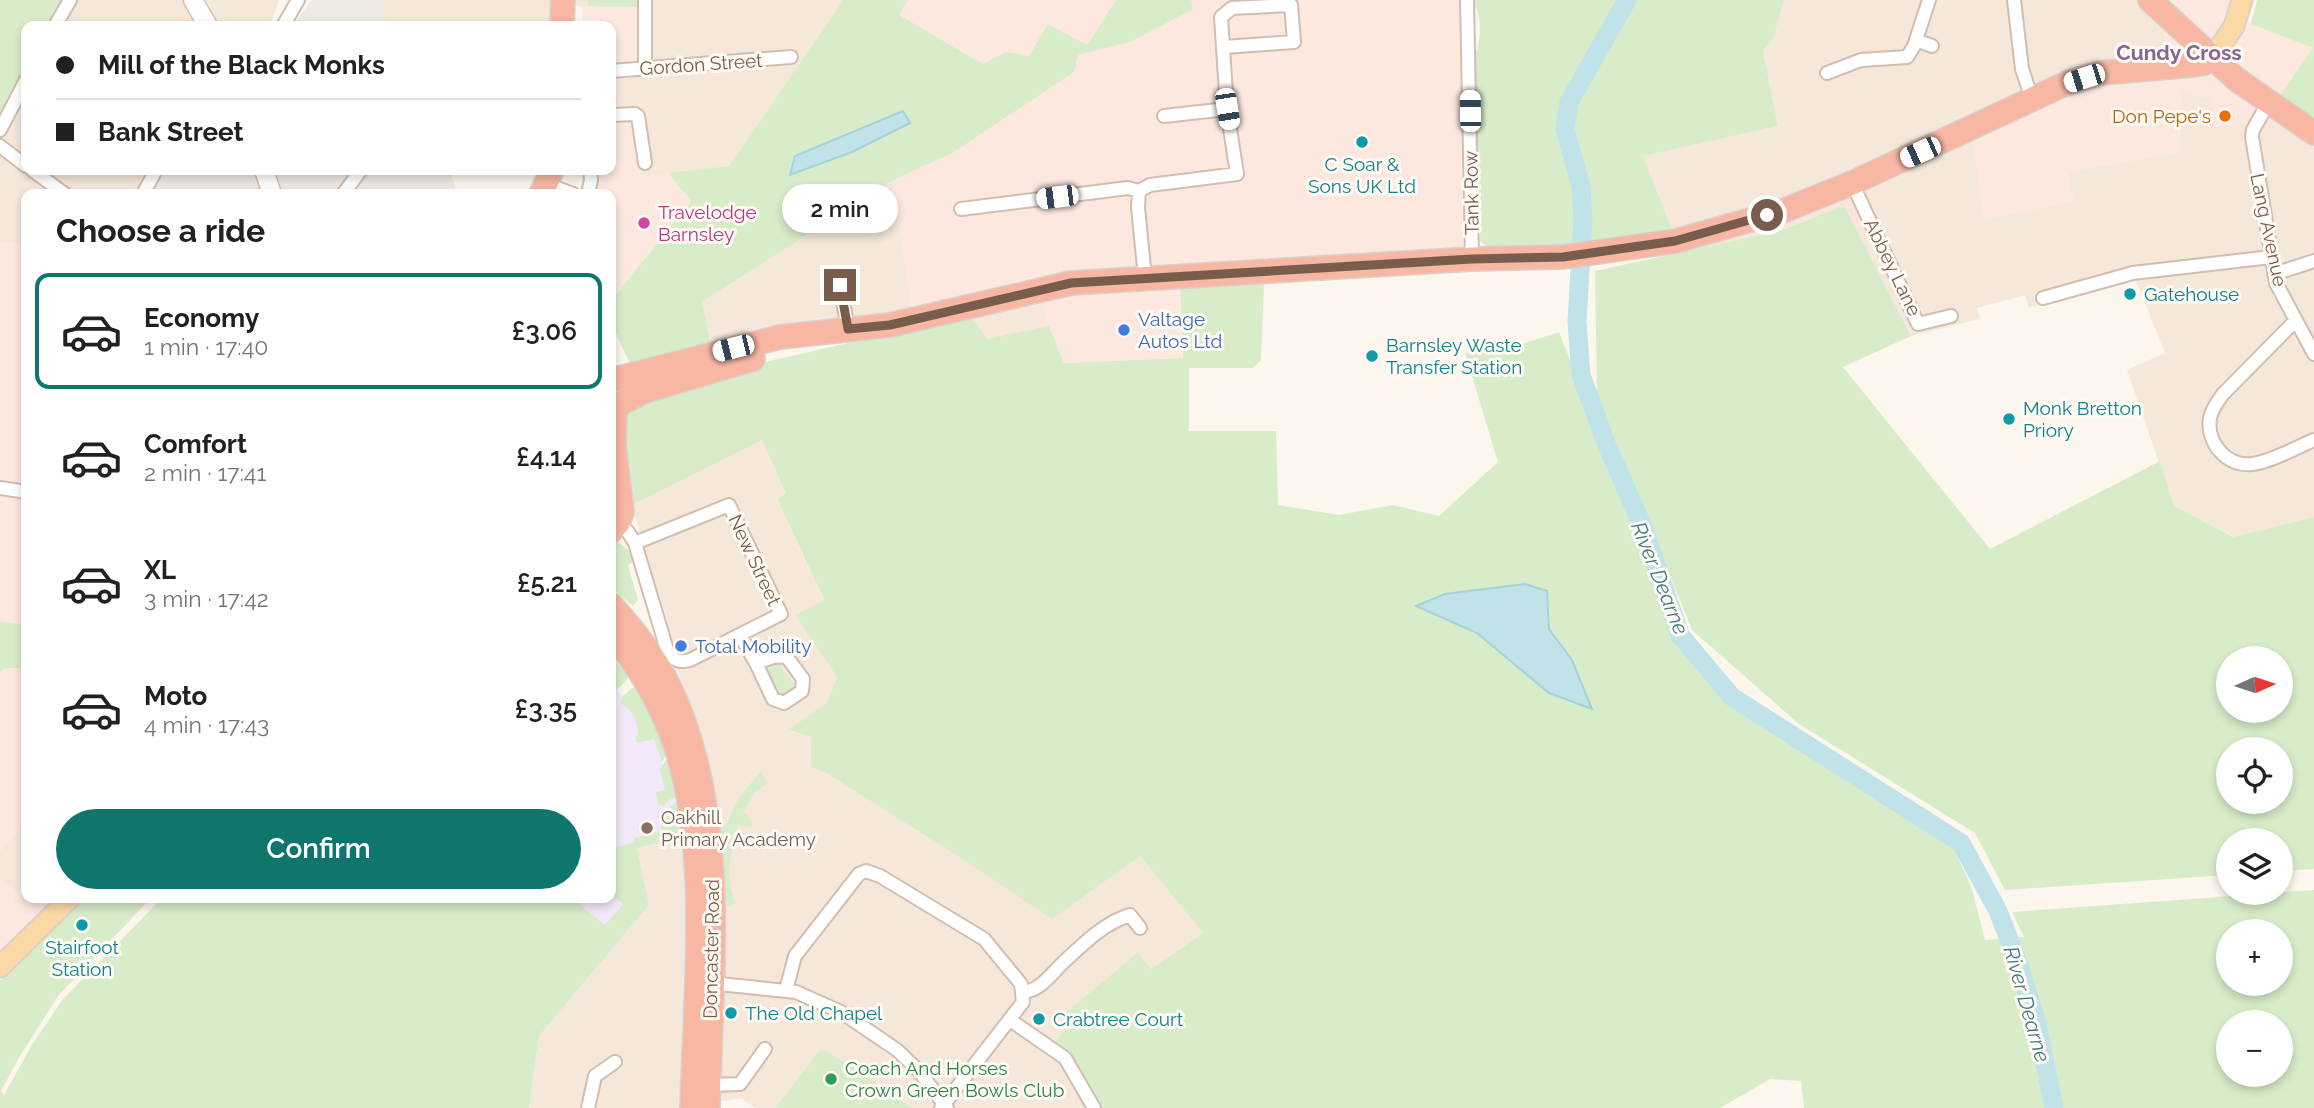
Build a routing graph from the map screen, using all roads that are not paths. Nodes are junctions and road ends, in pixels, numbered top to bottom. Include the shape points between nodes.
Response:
1 (70, 0) edge
2 (193, 0) edge
3 (298, 0) edge
4 (563, 0) edge
5 (577, 0) edge
6 (645, 0) edge
7 (1467, 0) edge
8 (1929, 0) edge
9 (2014, 0) edge
10 (2150, 0) edge
11 (2242, 0) edge
12 (58, 21) edge
13 (205, 21) edge
14 (286, 21) edge
15 (562, 21) edge
16 (577, 21) edge
17 (1916, 40) junction
18 (1932, 46) dead end
19 (1224, 47) junction
20 (792, 57) dead end
21 (2212, 59) junction
22 (645, 69) junction
23 (616, 71) edge
24 (1827, 73) dead end
25 (21, 90) edge
26 (2032, 99) junction
27 (2268, 103) junction
28 (1227, 109) junction
29 (616, 115) edge
30 (1164, 116) dead end
31 (0, 130) edge
32 (2314, 133) edge
33 (0, 146) edge
34 (21, 162) edge
35 (645, 163) dead end
36 (39, 175) edge
37 (541, 182) edge
38 (1852, 183) junction
39 (58, 189) edge
40 (560, 189) edge
41 (1139, 191) junction
42 (961, 208) dead end
43 (2271, 257) junction
44 (1472, 259) junction
45 (2314, 261) edge
46 (2274, 274) junction
47 (1145, 278) junction
48 (840, 285) dead end
49 (2043, 298) dead end
50 (1951, 316) dead end
51 (2295, 321) junction
52 (848, 329) junction
53 (2309, 336) edge
54 (2314, 354) edge
55 (616, 379) edge
56 (616, 412) edge
57 (2314, 440) edge
58 (616, 466) edge
59 (0, 488) edge
60 (21, 491) edge
61 (616, 523) edge
62 (616, 528) edge
63 (635, 543) junction
64 (616, 611) edge
65 (740, 635) junction
66 (616, 639) edge
67 (756, 663) dead end
68 (65, 903) edge
69 (1140, 928) dead end
70 (0, 967) edge
71 (703, 983) junction
72 (786, 990) junction
73 (1023, 997) junction
74 (1010, 1020) junction
75 (765, 1049) dead end
76 (615, 1062) dead end
77 (709, 1084) junction
78 (944, 1107) edge
79 (589, 1108) edge
80 (692, 1108) edge
81 (708, 1108) edge
82 (1094, 1108) edge

1 - 12 street
2 - 13 main road
3 - 14 street
4 - 15 highway
5 - 16 highway
6 - 22 street
7 - 44 street, Tank Row
8 - 17 street
9 - 26 street via 2022,69
10 - 21 highway
11 - 21 main road via 2234,26
17 - 18 street
17 - 24 street via 1906,57 1861,60
19 - 19 street via 1221,17 1231,8 1291,5 1294,42
19 - 28 street
20 - 22 street, Gordon Street
21 - 26 highway via 2194,65 2100,73
21 - 27 highway
22 - 23 street, Gordon Street
25 - 31 street
26 - 38 highway
27 - 32 highway
27 - 43 street, Lang Avenue via 2252,137
28 - 30 street
28 - 41 street via 1237,174 1150,185
29 - 35 street via 638,116
33 - 34 street
36 - 39 street
37 - 40 street
38 - 44 highway via 1785,210 1675,241 1563,257
38 - 50 street, Abbey Lane via 1918,324
41 - 42 street via 1128,187
41 - 47 street
43 - 46 street, Lang Avenue
43 - 49 street via 2133,273
44 - 47 highway
45 - 46 street
46 - 51 street, Lang Avenue
47 - 52 highway via 1071,283 890,325
48 - 52 street
51 - 53 street, Lang Avenue
51 - 57 street via 2223,394 2214,406 2209,431 2226,458 2244,464
52 - 55 highway via 780,337
52 - 56 highway via 670,384 623,401
53 - 54 street, Lang Avenue
58 - 61 highway via 622,512
59 - 60 street
62 - 63 street via 628,532
63 - 65 street via 671,657 690,660
63 - 65 street, New Street via 729,505 780,614
64 - 71 highway, Doncaster Road via 663,675 692,745 712,864
65 - 67 street
66 - 71 highway, Doncaster Road via 638,667 661,710 683,773 694,851
68 - 70 main road
69 - 73 street via 1130,915 1115,920
71 - 72 street
71 - 77 highway, Doncaster Road
71 - 80 highway, Doncaster Road
72 - 73 street via 796,956 866,871 984,939 1021,984
72 - 78 street via 841,1012 897,1049
73 - 74 street
74 - 78 street
74 - 82 street via 1065,1058
75 - 77 street via 740,1084
76 - 79 street via 595,1076
77 - 81 highway, Doncaster Road

